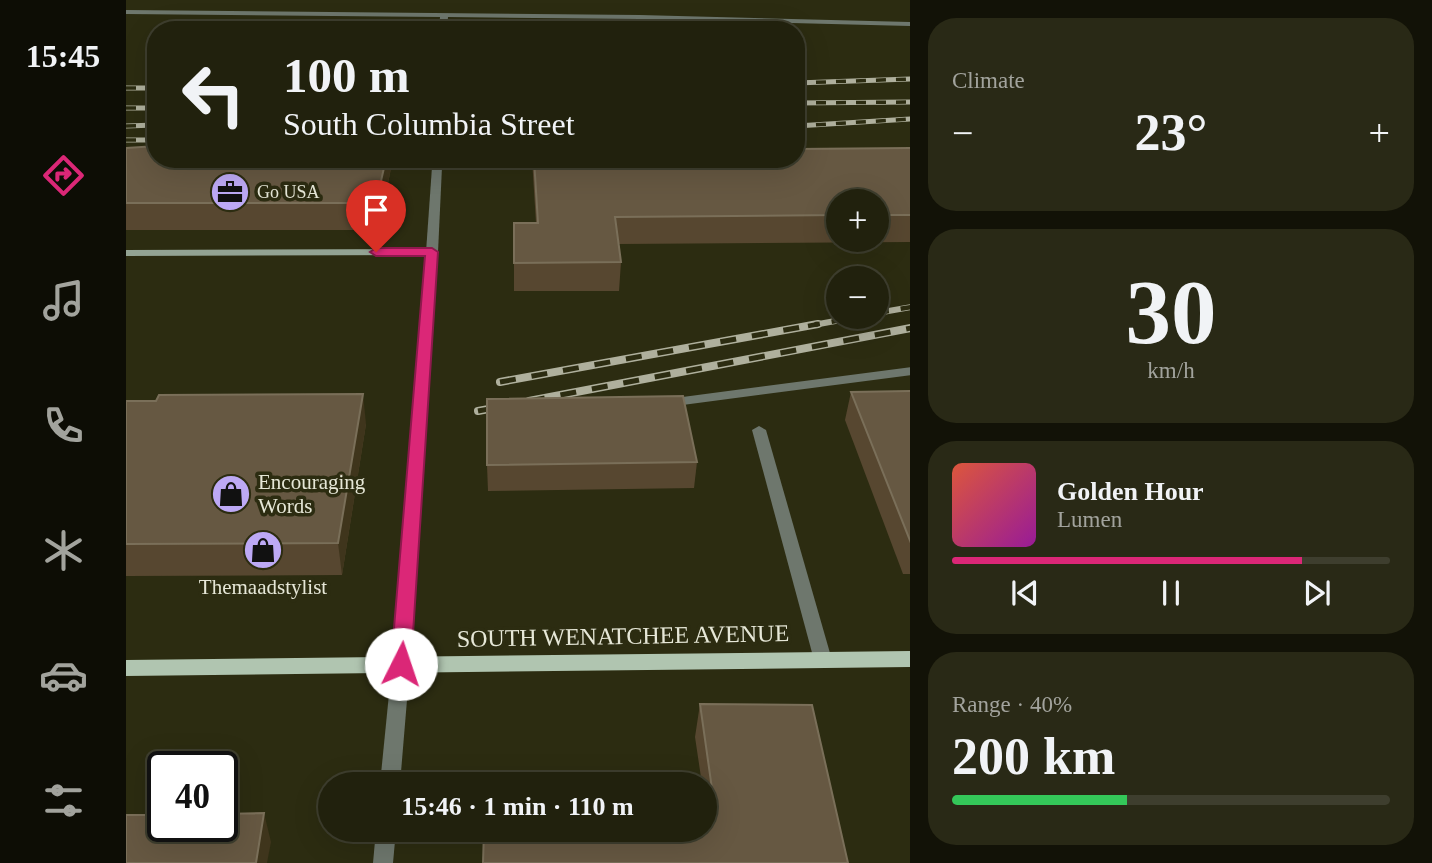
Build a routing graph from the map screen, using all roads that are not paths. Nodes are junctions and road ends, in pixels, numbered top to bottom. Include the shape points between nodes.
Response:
1 (126, 12) edge
2 (444, 15) junction
3 (444, 21) edge
4 (755, 21) edge
5 (805, 22) edge
6 (910, 24) edge
7 (437, 168) edge
8 (432, 252) junction
9 (126, 253) edge
10 (910, 371) edge
11 (675, 402) edge
12 (759, 430) dead end
13 (910, 659) edge
14 (822, 660) junction
15 (401, 664) junction
16 (126, 668) edge
17 (391, 772) edge
18 (385, 842) edge
19 (383, 863) edge

1 - 2 street
2 - 3 street
2 - 4 street
5 - 6 street
7 - 8 street
8 - 9 street
8 - 15 street
10 - 11 street
12 - 14 street
13 - 14 main road, SOUTH WENATCHEE AVENUE
14 - 15 main road, SOUTH WENATCHEE AVENUE
15 - 16 main road, SOUTH WENATCHEE AVENUE
15 - 17 street
18 - 19 street

